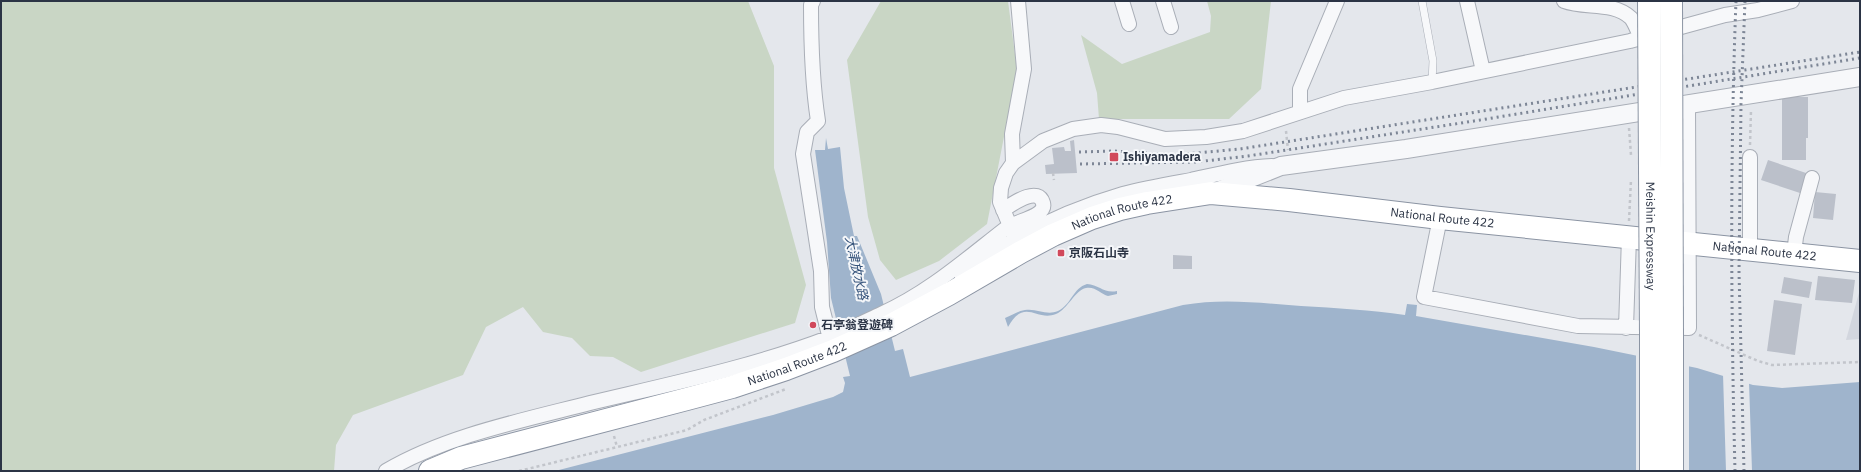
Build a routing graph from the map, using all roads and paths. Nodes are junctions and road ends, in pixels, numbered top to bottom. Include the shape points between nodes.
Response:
1 (813, 1) edge
2 (1018, 1) edge
3 (1122, 1) edge
4 (1163, 1) edge
5 (1337, 1) edge
6 (1422, 1) edge
7 (1467, 1) edge
8 (1564, 1) edge
9 (1649, 1) edge
10 (1671, 1) edge
11 (1792, 1) edge
12 (1129, 24) dead end
13 (1171, 27) dead end
14 (1641, 38) junction
15 (1483, 71) junction
16 (1860, 76) edge
17 (1432, 82) junction
18 (1751, 94) junction
19 (1688, 104) junction
20 (1295, 113) junction
21 (1628, 114) junction
22 (1631, 158) dead end
23 (1750, 158) joint
24 (1285, 161) junction
25 (1013, 163) junction
26 (1631, 173) dead end
27 (1053, 174) dead end
28 (1812, 178) dead end
29 (1054, 180) dead end
30 (1211, 193) junction
31 (1003, 210) junction
32 (1440, 218) junction
33 (1009, 225) junction
34 (1629, 237) junction
35 (1688, 243) junction
36 (1018, 246) junction
37 (1750, 250) junction
38 (1794, 254) junction
39 (1860, 261) edge
40 (1626, 328) junction
41 (1689, 328) junction
42 (833, 346) junction
43 (1860, 362) edge
44 (792, 387) dead end
45 (506, 436) junction
46 (386, 471) edge
47 (430, 471) edge
48 (519, 471) edge
49 (1651, 471) edge
50 (1672, 471) edge

1 - 42 street via 811,52 818,121 807,132 803,154 821,271 822,307
2 - 25 street via 1024,69 1012,134
3 - 12 street
4 - 13 street
5 - 20 street via 1300,89
6 - 17 lane via 1433,61
7 - 15 street
8 - 14 street via 1618,10 1631,19
9 - 49 highway, Meishin Expressway, bridge
10 - 50 highway, Meishin Expressway, bridge
11 - 14 street
14 - 15 street
15 - 17 street
16 - 18 street
17 - 20 street via 1344,98
18 - 19 street
18 - 23 path
19 - 21 street
19 - 35 street
20 - 24 path via 1285,132
20 - 25 street via 1243,131 1206,137 1164,138 1101,125 1073,129 1043,141
21 - 22 path
21 - 24 street via 1406,149
23 - 37 street
24 - 30 street
24 - 36 street via 1124,194 1068,214
25 - 31 street via 1001,188 1000,202
26 - 34 path
27 - 29 path
28 - 38 street via 1796,236
30 - 32 highway, National Route 422
30 - 36 highway, National Route 422 via 1120,209
31 - 33 street
31 - 33 street via 1028,196 1040,198 1042,201 1041,212 1037,215
32 - 34 highway, National Route 422
32 - 40 street via 1424,297 1578,326
33 - 36 street
33 - 42 street via 946,276
34 - 35 highway, National Route 422
34 - 40 street
35 - 37 highway, National Route 422
35 - 41 street
36 - 42 highway, National Route 422 via 949,294 891,325
37 - 38 highway, National Route 422
38 - 39 highway, National Route 422
40 - 41 street
41 - 43 path via 1696,334 1772,365
42 - 45 highway, National Route 422 via 732,387
44 - 48 path via 704,420 687,430
45 - 46 street via 438,445 407,458
45 - 47 highway, National Route 422

